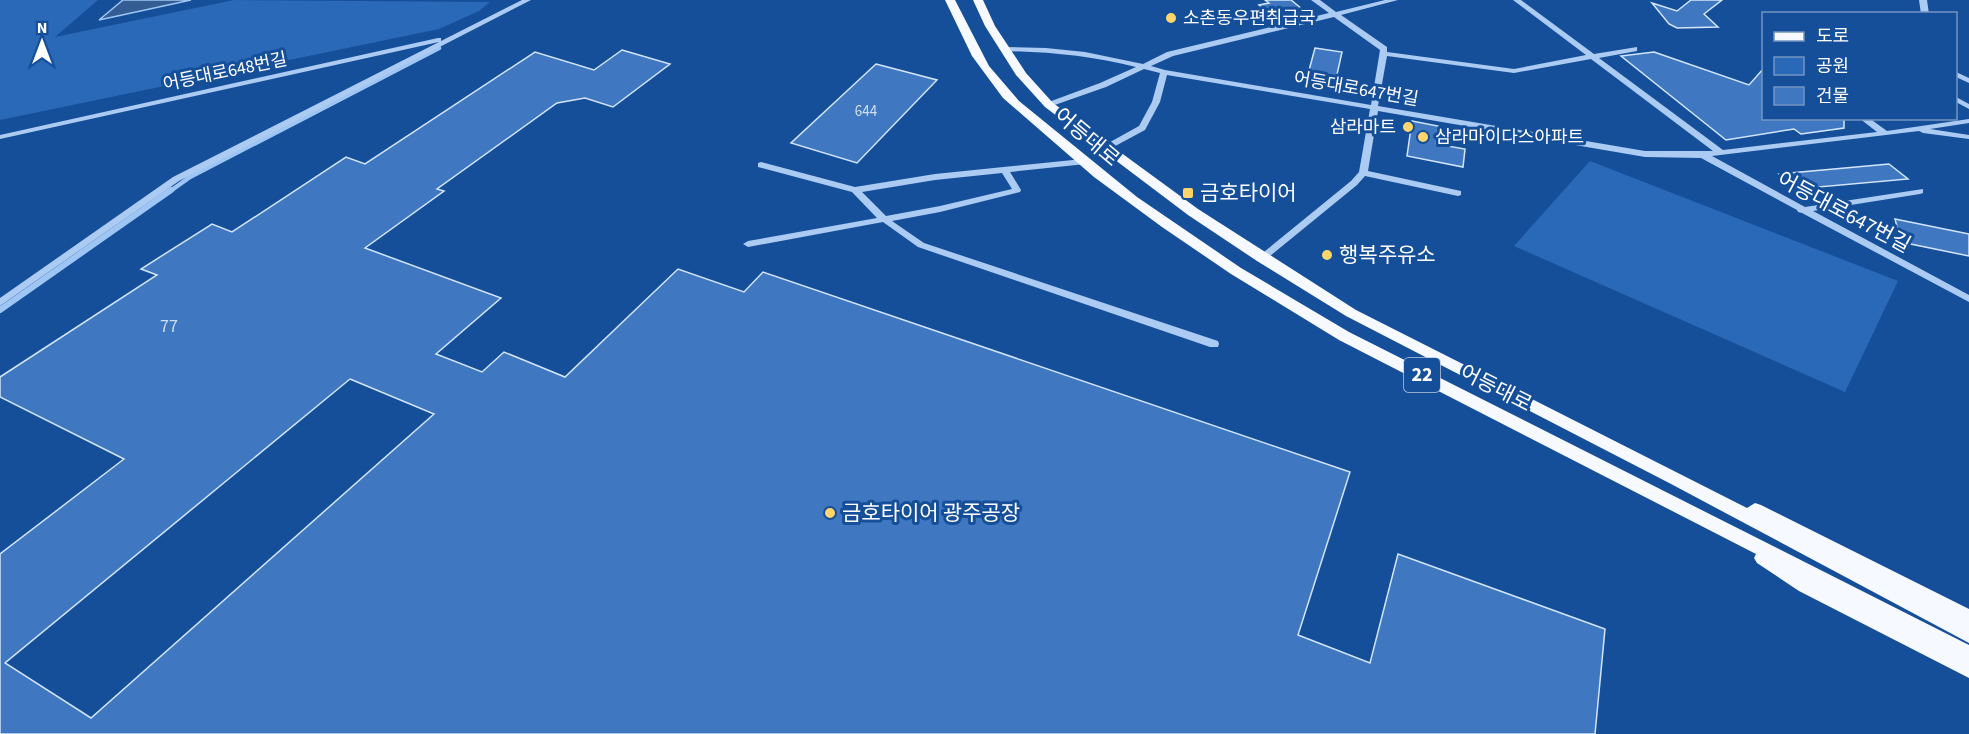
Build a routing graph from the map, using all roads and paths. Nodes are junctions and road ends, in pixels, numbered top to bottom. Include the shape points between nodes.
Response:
1 (527, 0) edge
2 (951, 0) edge
3 (978, 0) edge
4 (1315, 0) edge
5 (1394, 0) edge
6 (1517, 0) edge
7 (1333, 13) junction
8 (456, 36) junction
9 (1005, 49) junction
10 (1634, 49) dead end
11 (1385, 54) junction
12 (1594, 57) junction
13 (1143, 66) junction
14 (1164, 72) junction
15 (1049, 105) junction
16 (1376, 109) junction
17 (1866, 120) edge
18 (1969, 121) edge
19 (1908, 129) junction
20 (1885, 134) junction
21 (1969, 136) edge
22 (0, 137) edge
23 (1106, 148) junction
24 (1721, 153) junction
25 (1703, 155) junction
26 (1083, 162) junction
27 (761, 165) dead end
28 (1005, 170) junction
29 (1364, 173) junction
30 (855, 190) junction
31 (1920, 191) dead end
32 (1458, 193) dead end
33 (1801, 210) junction
34 (884, 219) junction
35 (748, 244) dead end
36 (1262, 258) junction
37 (1969, 299) edge
38 (0, 303) edge
39 (1214, 344) dead end
40 (1679, 480) junction
41 (1706, 520) junction
42 (1969, 618) edge
43 (1969, 635) edge
44 (1969, 654) edge
45 (1969, 669) edge

1 - 8 street
2 - 26 main road, 어등대로 / 22 via 971,47 999,86
3 - 9 main road, 어등대로 / 22
4 - 7 street
5 - 7 street
6 - 12 street
7 - 11 street via 1384,49
7 - 13 street via 1170,54
8 - 22 street, 어등대로648번길
8 - 38 street via 176,179
9 - 13 street, 어등대로647번길 via 1051,49
9 - 15 main road, 어등대로 / 22
10 - 12 street
11 - 12 street via 1502,72
11 - 16 street
12 - 24 street
13 - 14 street, 어등대로647번길
13 - 15 street
14 - 16 street, 어등대로647번길
14 - 23 street via 1156,102 1143,128
15 - 23 main road, 어등대로 / 22
16 - 25 street, 어등대로647번길 via 1621,151
16 - 29 street
17 - 20 street
18 - 19 street, 어등대로647번길
19 - 20 street, 어등대로647번길
19 - 21 street, 어등대로647번길
20 - 24 street, 어등대로647번길
23 - 36 main road, 어등대로 / 22
24 - 25 street, 어등대로647번길
25 - 33 street, 어등대로647번길
26 - 28 street
26 - 41 main road, 어등대로 / 22 via 1237,273 1344,336
27 - 30 street
28 - 30 street
28 - 34 street via 1017,190
29 - 32 street
29 - 36 street
30 - 34 street
31 - 33 street
33 - 37 street, 어등대로647번길
34 - 35 street
34 - 39 street via 921,245
36 - 40 main road, 어등대로 / 22 via 1351,313
40 - 42 main road via 1726,496
40 - 43 main road, 어등대로 / 22
41 - 44 main road, 어등대로 / 22
41 - 45 main road via 1805,586

